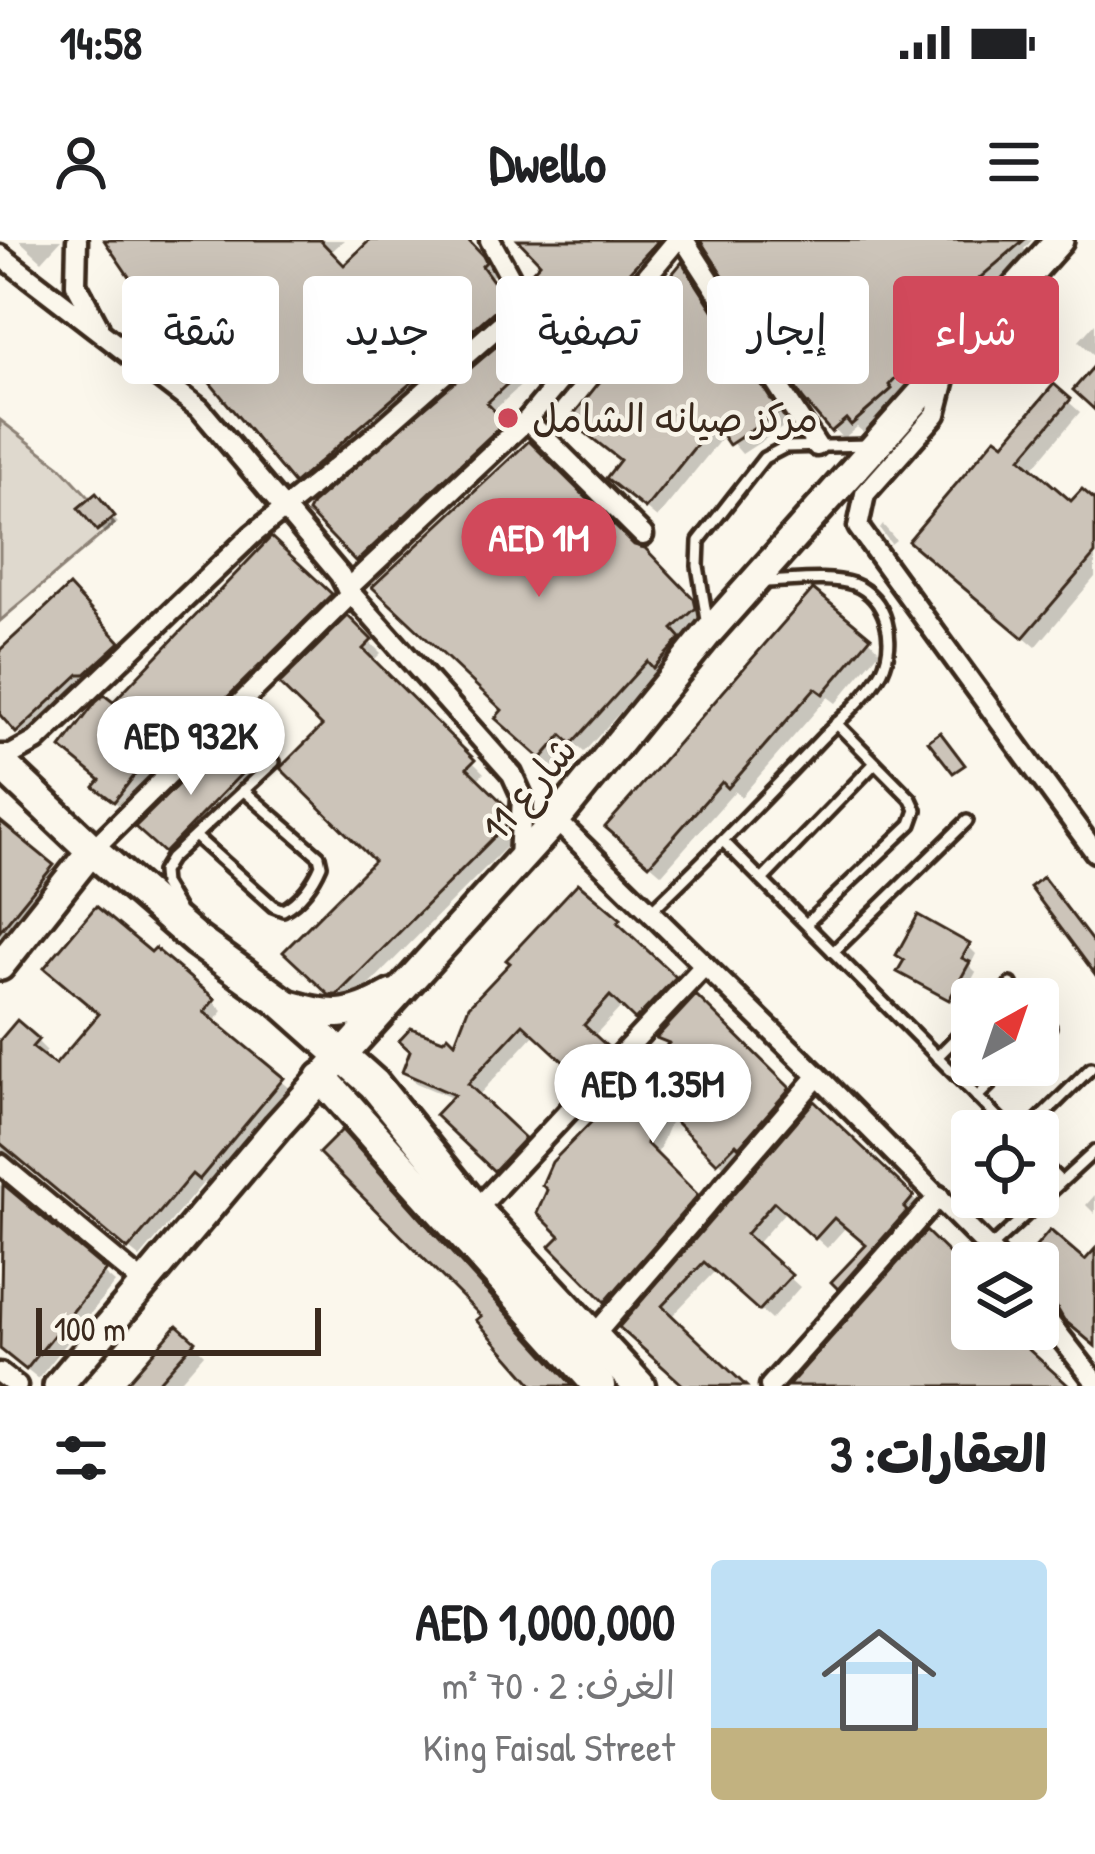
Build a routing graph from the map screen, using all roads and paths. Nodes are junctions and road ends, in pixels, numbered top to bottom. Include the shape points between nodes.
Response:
1 (76, 240) edge
2 (490, 240) edge
3 (680, 240) edge
4 (1059, 240) edge
5 (0, 255) edge
6 (1027, 276) edge
7 (117, 345) junction
8 (929, 384) edge
9 (944, 384) edge
10 (527, 421) junction
11 (875, 445) junction
12 (817, 446) junction
13 (283, 509) junction
14 (643, 535) dead end
15 (754, 582) junction
16 (349, 591) junction
17 (709, 632) junction
18 (836, 723) junction
19 (0, 759) edge
20 (274, 762) dead end
21 (875, 763) junction
22 (243, 790) junction
23 (556, 820) junction
24 (968, 821) dead end
25 (195, 836) junction
26 (724, 842) junction
27 (92, 850) junction
28 (1095, 852) edge
29 (519, 861) junction
30 (762, 880) junction
31 (651, 911) junction
32 (806, 925) junction
33 (196, 940) junction
34 (833, 952) junction
35 (705, 965) junction
36 (0, 966) edge
37 (406, 986) junction
38 (283, 1003) junction
39 (951, 1043) edge
40 (345, 1056) junction
41 (937, 1057) junction
42 (1091, 1068) dead end
43 (818, 1076) junction
44 (322, 1078) junction
45 (988, 1086) edge
46 (977, 1097) junction
47 (990, 1110) edge
48 (1048, 1110) edge
49 (1095, 1151) edge
50 (0, 1164) edge
51 (1060, 1180) joint
52 (939, 1196) junction
53 (476, 1210) junction
54 (984, 1242) edge
55 (1008, 1242) edge
56 (144, 1284) junction
57 (1059, 1335) edge
58 (591, 1339) junction
59 (0, 1373) edge
60 (1095, 1381) edge
61 (17, 1386) edge
62 (58, 1386) edge
63 (599, 1386) edge
64 (639, 1386) edge
65 (770, 1386) edge

1 - 7 street via 80,296
2 - 13 street via 522,299 518,309
3 - 10 street
3 - 12 street
4 - 6 street, شارع 11
5 - 7 street
7 - 13 street via 200,409
8 - 11 street, شارع 11
9 - 28 street via 936,414 865,494 858,526
10 - 14 street
10 - 16 street
11 - 12 lane
11 - 15 street, شارع 11
12 - 17 lane via 785,447 764,458 706,528 697,552
13 - 16 street
13 - 19 street via 36,741
15 - 17 street, شارع 11
15 - 18 lane via 837,581 877,603 889,636 881,671
16 - 27 street
16 - 29 street via 520,785
17 - 23 street, شارع 11
18 - 21 lane
18 - 26 lane
19 - 27 main road
20 - 22 lane
21 - 30 lane
21 - 32 lane via 916,810
22 - 25 lane
22 - 25 lane via 319,856 316,876 292,904 273,906
23 - 29 street, شارع 11
23 - 31 street
24 - 34 lane
25 - 33 lane via 162,872
26 - 30 lane
26 - 31 lane
27 - 33 main road
27 - 36 street
29 - 37 street, شارع 11
30 - 32 lane
31 - 35 street
32 - 34 lane
33 - 38 main road
34 - 41 lane
35 - 43 street
35 - 53 street
37 - 38 street via 365,1010 332,1017
37 - 40 street, شارع 11
38 - 40 main road
39 - 41 lane
40 - 44 street, شارع 11
40 - 53 main road
41 - 46 lane
42 - 48 lane
43 - 52 street
43 - 58 street
44 - 56 street, شارع 11
44 - 63 main road
45 - 46 lane
46 - 47 lane
49 - 51 lane
50 - 56 street
51 - 55 lane
52 - 54 street
52 - 65 street
53 - 58 main road
56 - 62 street, شارع 11
57 - 60 street
58 - 64 main road
59 - 61 street

